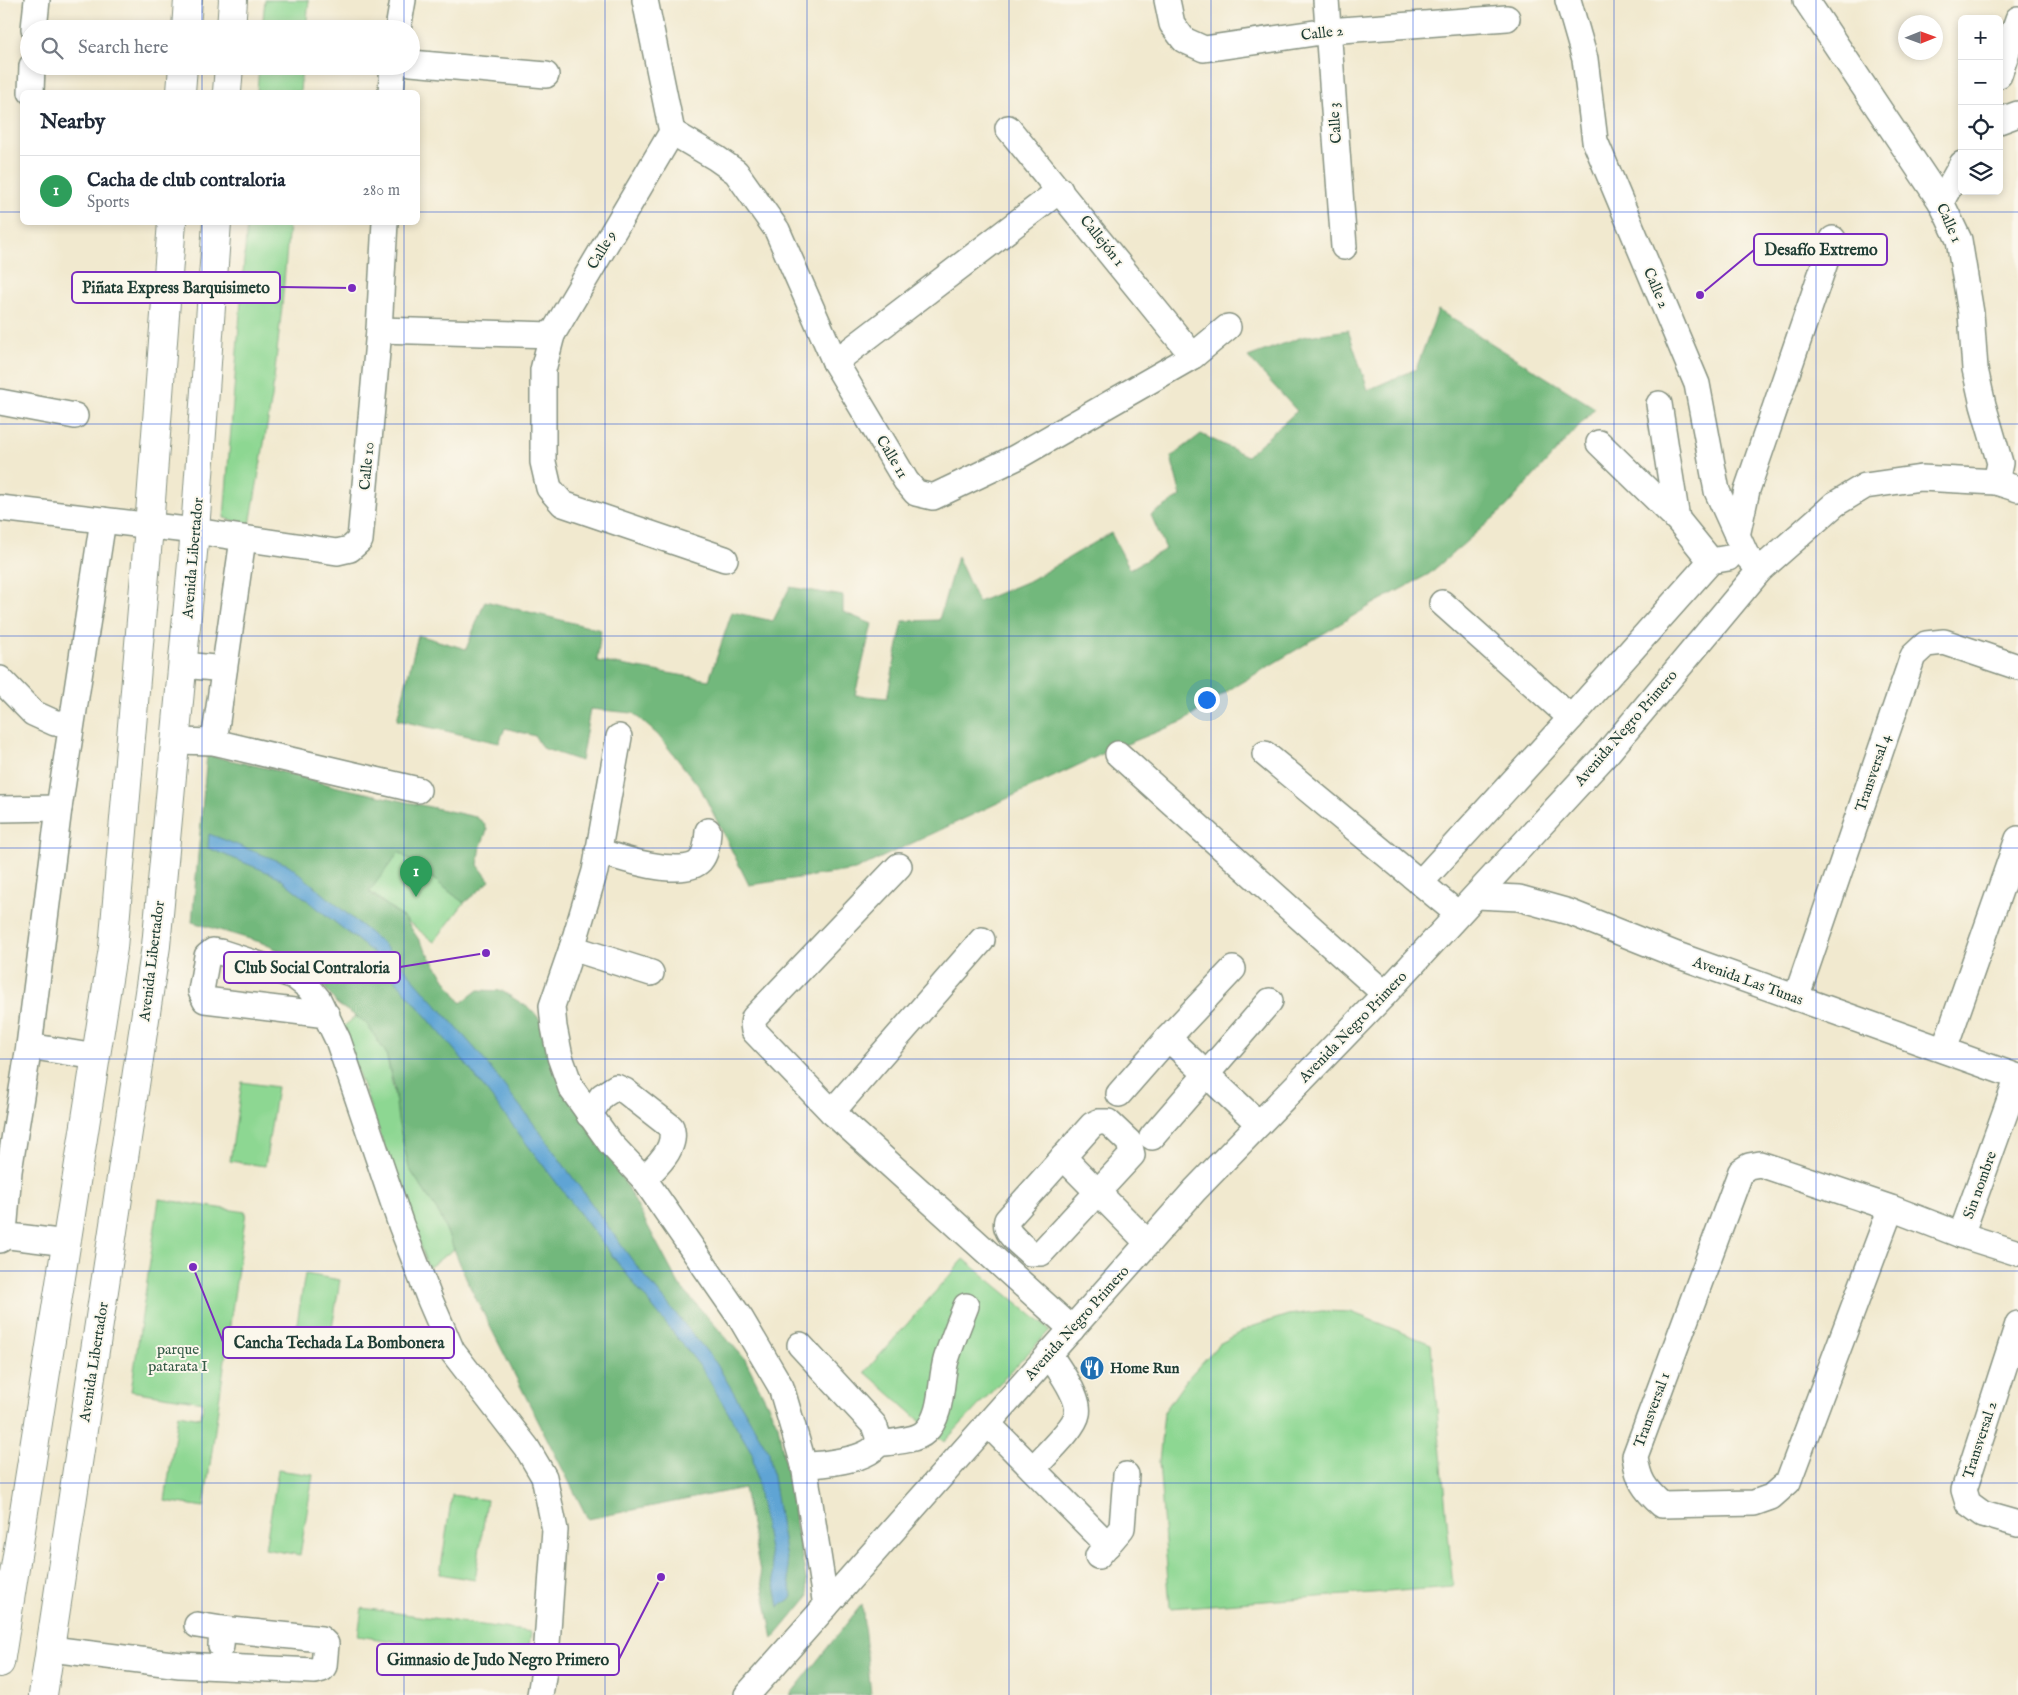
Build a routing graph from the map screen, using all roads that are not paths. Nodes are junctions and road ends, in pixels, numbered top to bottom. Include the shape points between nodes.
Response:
1 (37, 0) edge
2 (188, 0) edge
3 (233, 0) edge
4 (403, 0) edge
5 (645, 0) edge
6 (1167, 0) edge
7 (1326, 0) edge
8 (1568, 0) edge
9 (1806, 0) edge
10 (1507, 18) dead end
11 (35, 20) edge
12 (187, 20) edge
13 (232, 20) edge
14 (400, 20) edge
15 (2017, 27) edge
16 (1328, 31) junction
17 (420, 64) edge
18 (2003, 64) edge
19 (546, 74) dead end
20 (32, 75) edge
21 (182, 75) edge
22 (228, 75) edge
23 (393, 75) edge
24 (31, 90) edge
25 (181, 90) edge
26 (227, 90) edge
27 (392, 90) edge
28 (2018, 114) edge
29 (2003, 120) edge
30 (1008, 128) dead end
31 (672, 132) junction
32 (1958, 171) edge
33 (1060, 190) junction
34 (1941, 202) junction
35 (172, 225) edge
36 (217, 225) edge
37 (385, 225) edge
38 (1833, 239) dead end
39 (1344, 247) dead end
40 (1228, 327) dead end
41 (379, 330) junction
42 (552, 335) junction
43 (1194, 356) junction
44 (835, 362) junction
45 (0, 402) edge
46 (1659, 404) dead end
47 (75, 416) dead end
48 (1599, 443) dead end
49 (2007, 485) edge
50 (0, 508) edge
51 (1677, 519) junction
52 (103, 520) junction
53 (149, 527) junction
54 (195, 532) junction
55 (243, 539) junction
56 (1748, 553) junction
57 (725, 560) dead end
58 (1712, 561) junction
59 (1442, 603) dead end
60 (184, 665) junction
61 (2018, 667) edge
62 (224, 669) junction
63 (0, 680) edge
64 (1571, 718) junction
65 (72, 723) junction
66 (619, 737) dead end
67 (176, 741) junction
68 (214, 742) junction
69 (1118, 754) dead end
70 (1265, 754) dead end
71 (418, 790) dead end
72 (59, 808) junction
73 (0, 809) edge
74 (708, 831) dead end
75 (2018, 838) edge
76 (598, 851) junction
77 (899, 866) dead end
78 (1420, 883) junction
79 (1477, 896) junction
80 (1458, 914) junction
81 (982, 940) dead end
82 (572, 948) junction
83 (1233, 969) dead end
84 (651, 973) dead end
85 (1385, 994) junction
86 (1796, 998) junction
87 (1270, 1001) dead end
88 (326, 1015) dead end
89 (1168, 1038) junction
90 (29, 1046) junction
91 (1944, 1050) junction
92 (96, 1057) junction
93 (1206, 1075) junction
94 (2018, 1077) edge
95 (1119, 1094) dead end
96 (832, 1112) junction
97 (589, 1115) junction
98 (1259, 1124) junction
99 (1152, 1137) dead end
100 (1063, 1157) junction
101 (4, 1172) edge
102 (644, 1180) junction
103 (1097, 1192) junction
104 (1891, 1208) junction
105 (1, 1229) edge
106 (1962, 1236) junction
107 (67, 1243) junction
108 (1148, 1243) junction
109 (2018, 1253) edge
110 (966, 1306) dead end
111 (2018, 1324) edge
112 (1072, 1329) junction
113 (800, 1346) dead end
114 (1050, 1354) junction
115 (988, 1424) junction
116 (877, 1444) junction
117 (804, 1465) junction
118 (1032, 1469) junction
119 (1126, 1476) dead end
120 (2018, 1524) edge
121 (826, 1606) junction
122 (4, 1607) edge
123 (197, 1625) dead end
124 (222, 1629) junction
125 (51, 1649) junction
126 (0, 1663) edge
127 (219, 1666) junction
128 (44, 1695) edge
129 (540, 1695) edge
130 (747, 1695) edge

1 - 11 street
2 - 12 main road
3 - 13 main road
4 - 14 street
5 - 31 street
6 - 16 street, Calle 2 via 1172,24 1184,40 1204,50
7 - 16 street, Calle 3
8 - 56 street, Calle 2 via 1585,59 1595,141 1697,384 1717,491
9 - 34 street, Calle 1
10 - 16 street, Calle 2
15 - 18 street
16 - 39 street, Calle 3
17 - 19 street
20 - 24 street
21 - 25 main road
22 - 26 main road
23 - 27 street
28 - 29 street
30 - 33 street, Callejón 1
31 - 42 street, Calle 9
31 - 44 street, Calle 11 via 736,172 777,230
32 - 34 street
33 - 43 street, Callejón 1
33 - 44 street
34 - 49 street, Calle 1 via 1960,240 1975,369
35 - 53 main road
36 - 54 main road, Avenida Libertador
37 - 41 street, Calle 10
38 - 56 street via 1747,490
40 - 43 street, Calle 11
41 - 42 street
41 - 55 street, Calle 10 via 360,540 350,550 337,552
42 - 57 street, Calle 9 via 543,370 543,462 549,488 563,504
43 - 44 street, Calle 11 via 1015,458 932,497 916,493 906,481
45 - 47 street
46 - 51 street
48 - 51 street
49 - 56 street, Avenida Negro Primero via 1921,478 1865,486
50 - 52 street, Calle 10
51 - 58 street
52 - 53 street, Calle 10
52 - 65 street
53 - 54 street, Calle 10
53 - 92 main road via 113,948
54 - 55 street, Calle 10
54 - 60 main road, Avenida Libertador
55 - 62 street
56 - 58 street
56 - 79 street, Avenida Negro Primero via 1609,751
58 - 64 street
59 - 64 street
60 - 62 street
60 - 67 main road, Avenida Libertador
61 - 86 street, Transversal 4 via 1944,642 1926,644 1913,656
62 - 68 street
63 - 65 street via 33,713 55,723
64 - 78 street
65 - 72 street
66 - 76 street
67 - 68 street
67 - 125 main road, Avenida Libertador via 156,946
68 - 71 street
69 - 85 street
70 - 78 street
72 - 73 street
72 - 90 street
74 - 76 street via 705,852 700,861 689,868 669,868
75 - 91 street
76 - 82 street
77 - 96 street via 754,1018 752,1024 754,1031
78 - 80 street
79 - 80 street, Avenida Negro Primero
79 - 86 street, Avenida Las Tunas via 1519,898 1569,912
80 - 85 street, Avenida Negro Primero
81 - 96 street
82 - 84 street
82 - 97 street via 552,1006 554,1027 571,1088
83 - 89 street
85 - 98 street, Avenida Negro Primero
86 - 91 street, Avenida Las Tunas
87 - 93 street
88 - 129 street via 338,1040 401,1225 452,1351 527,1448 544,1477 555,1530 546,1658
89 - 93 street
89 - 95 street
90 - 92 street
90 - 101 street
91 - 94 street, Avenida Las Tunas
92 - 107 main road
93 - 98 street
93 - 99 street
94 - 106 street, Sin nombre
96 - 112 street
97 - 102 street via 610,1144
97 - 102 street via 602,1096 616,1087 671,1127 673,1134 668,1152
98 - 108 street, Avenida Negro Primero
100 - 103 street
100 - 103 street via 1098,1122 1108,1122 1129,1142 1132,1155
100 - 103 street via 1007,1220 1008,1231 1030,1253 1040,1253
101 - 105 street
102 - 117 street via 741,1319 781,1387
103 - 108 street
104 - 104 street, Transversal 1 via 1760,1164 1741,1171 1635,1456 1638,1475 1647,1492 1662,1505 1754,1503 1771,1497 1788,1482
104 - 106 street, Transversal 1
105 - 107 street
106 - 109 street
107 - 122 main road
108 - 112 street, Avenida Negro Primero
110 - 116 street via 947,1359 938,1408 930,1425 916,1437
111 - 120 street, Transversal 2 via 1964,1490 1968,1503 1983,1514
112 - 114 street, Avenida Negro Primero
113 - 116 street via 874,1426
114 - 115 street, Avenida Negro Primero
114 - 118 street via 1072,1392 1078,1414
115 - 118 street
115 - 121 street, Avenida Negro Primero
116 - 117 street via 865,1454 828,1464
117 - 121 street
118 - 119 street via 1103,1551 1122,1528
121 - 130 street, Avenida Negro Primero
122 - 126 main road
123 - 124 street
124 - 127 street
124 - 127 street via 322,1640 326,1644 326,1654 324,1668 319,1671
125 - 127 street
125 - 128 main road, Avenida Libertador

